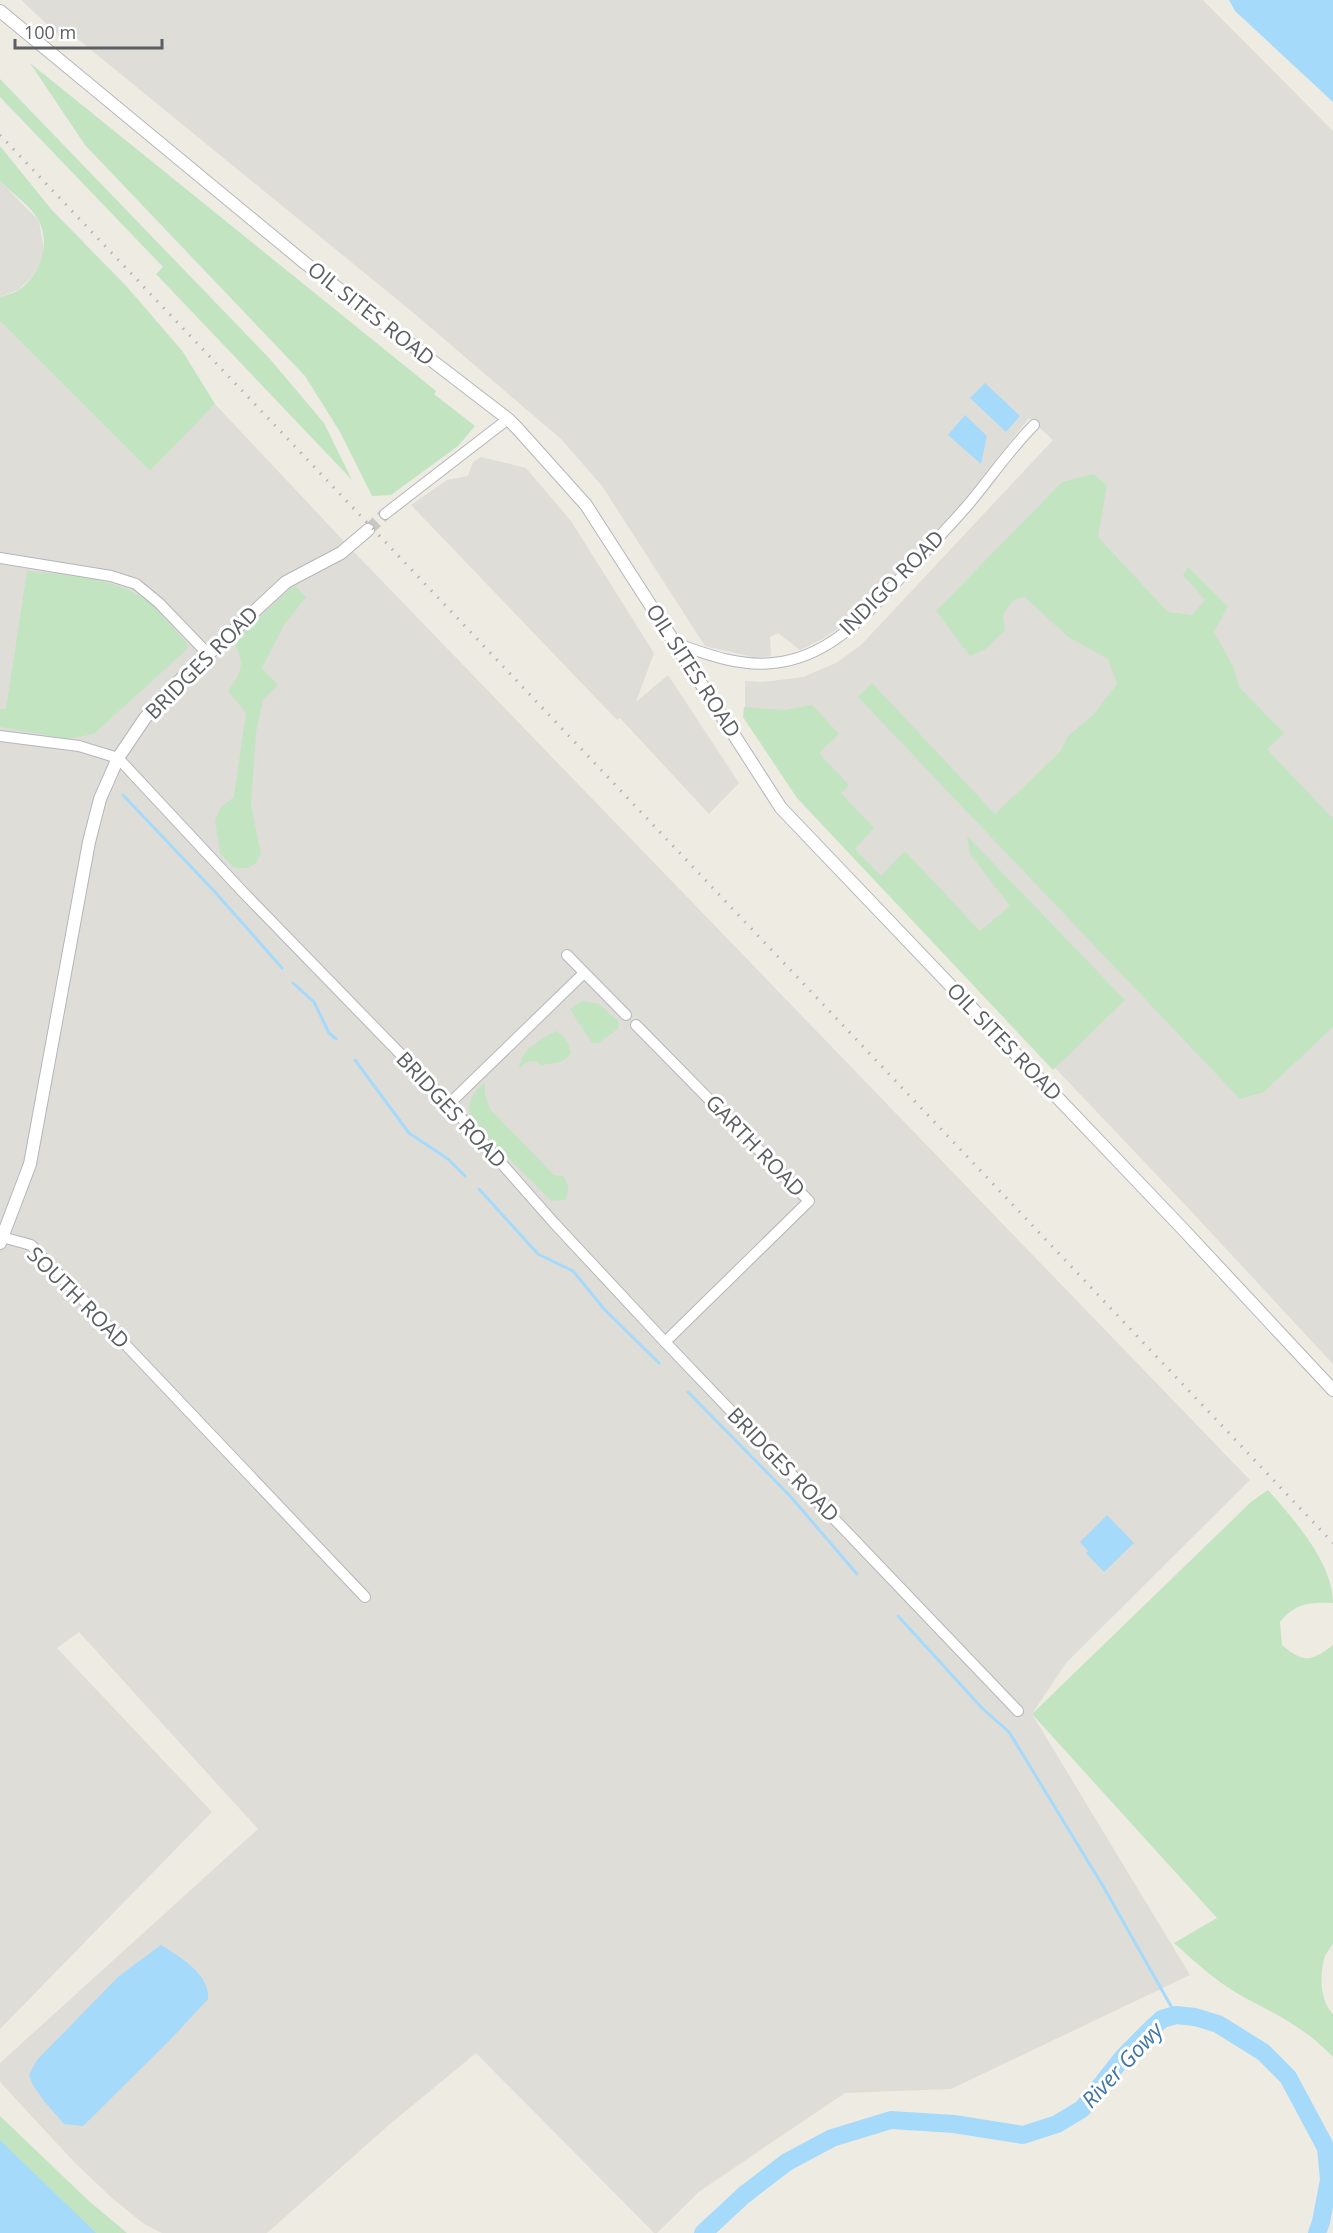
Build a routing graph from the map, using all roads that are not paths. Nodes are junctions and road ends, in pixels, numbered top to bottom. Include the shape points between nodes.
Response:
1 (0, 11) edge
2 (508, 419) junction
3 (1034, 425) dead end
4 (385, 514) tunnel mouth
5 (368, 530) tunnel mouth
6 (0, 558) edge
7 (675, 643) junction
8 (208, 654) junction
9 (0, 736) edge
10 (118, 758) junction
11 (567, 955) dead end
12 (584, 973) junction
13 (626, 1015) dead end
14 (636, 1025) dead end
15 (449, 1104) junction
16 (1, 1240) edge
17 (665, 1342) junction
18 (1333, 1390) edge
19 (365, 1597) dead end
20 (1018, 1711) dead end

1 - 2 street, OIL SITES ROAD via 305,263
2 - 4 street
2 - 7 street, OIL SITES ROAD via 586,505
3 - 7 street, INDIGO ROAD via 954,520 861,619 831,643 791,660 752,664
5 - 8 street, BRIDGES ROAD via 341,552 286,582
6 - 8 street via 111,576 136,584
7 - 18 street, OIL SITES ROAD via 781,808
8 - 10 street, BRIDGES ROAD via 145,718
9 - 10 street via 79,746
10 - 15 street, BRIDGES ROAD
10 - 16 street, SOUTH ROAD via 100,799 89,842 30,1164
11 - 12 street
12 - 13 street
12 - 15 street
14 - 17 street, GARTH ROAD via 809,1201
15 - 17 street, BRIDGES ROAD
16 - 19 street, SOUTH ROAD via 31,1245
17 - 20 street, BRIDGES ROAD

